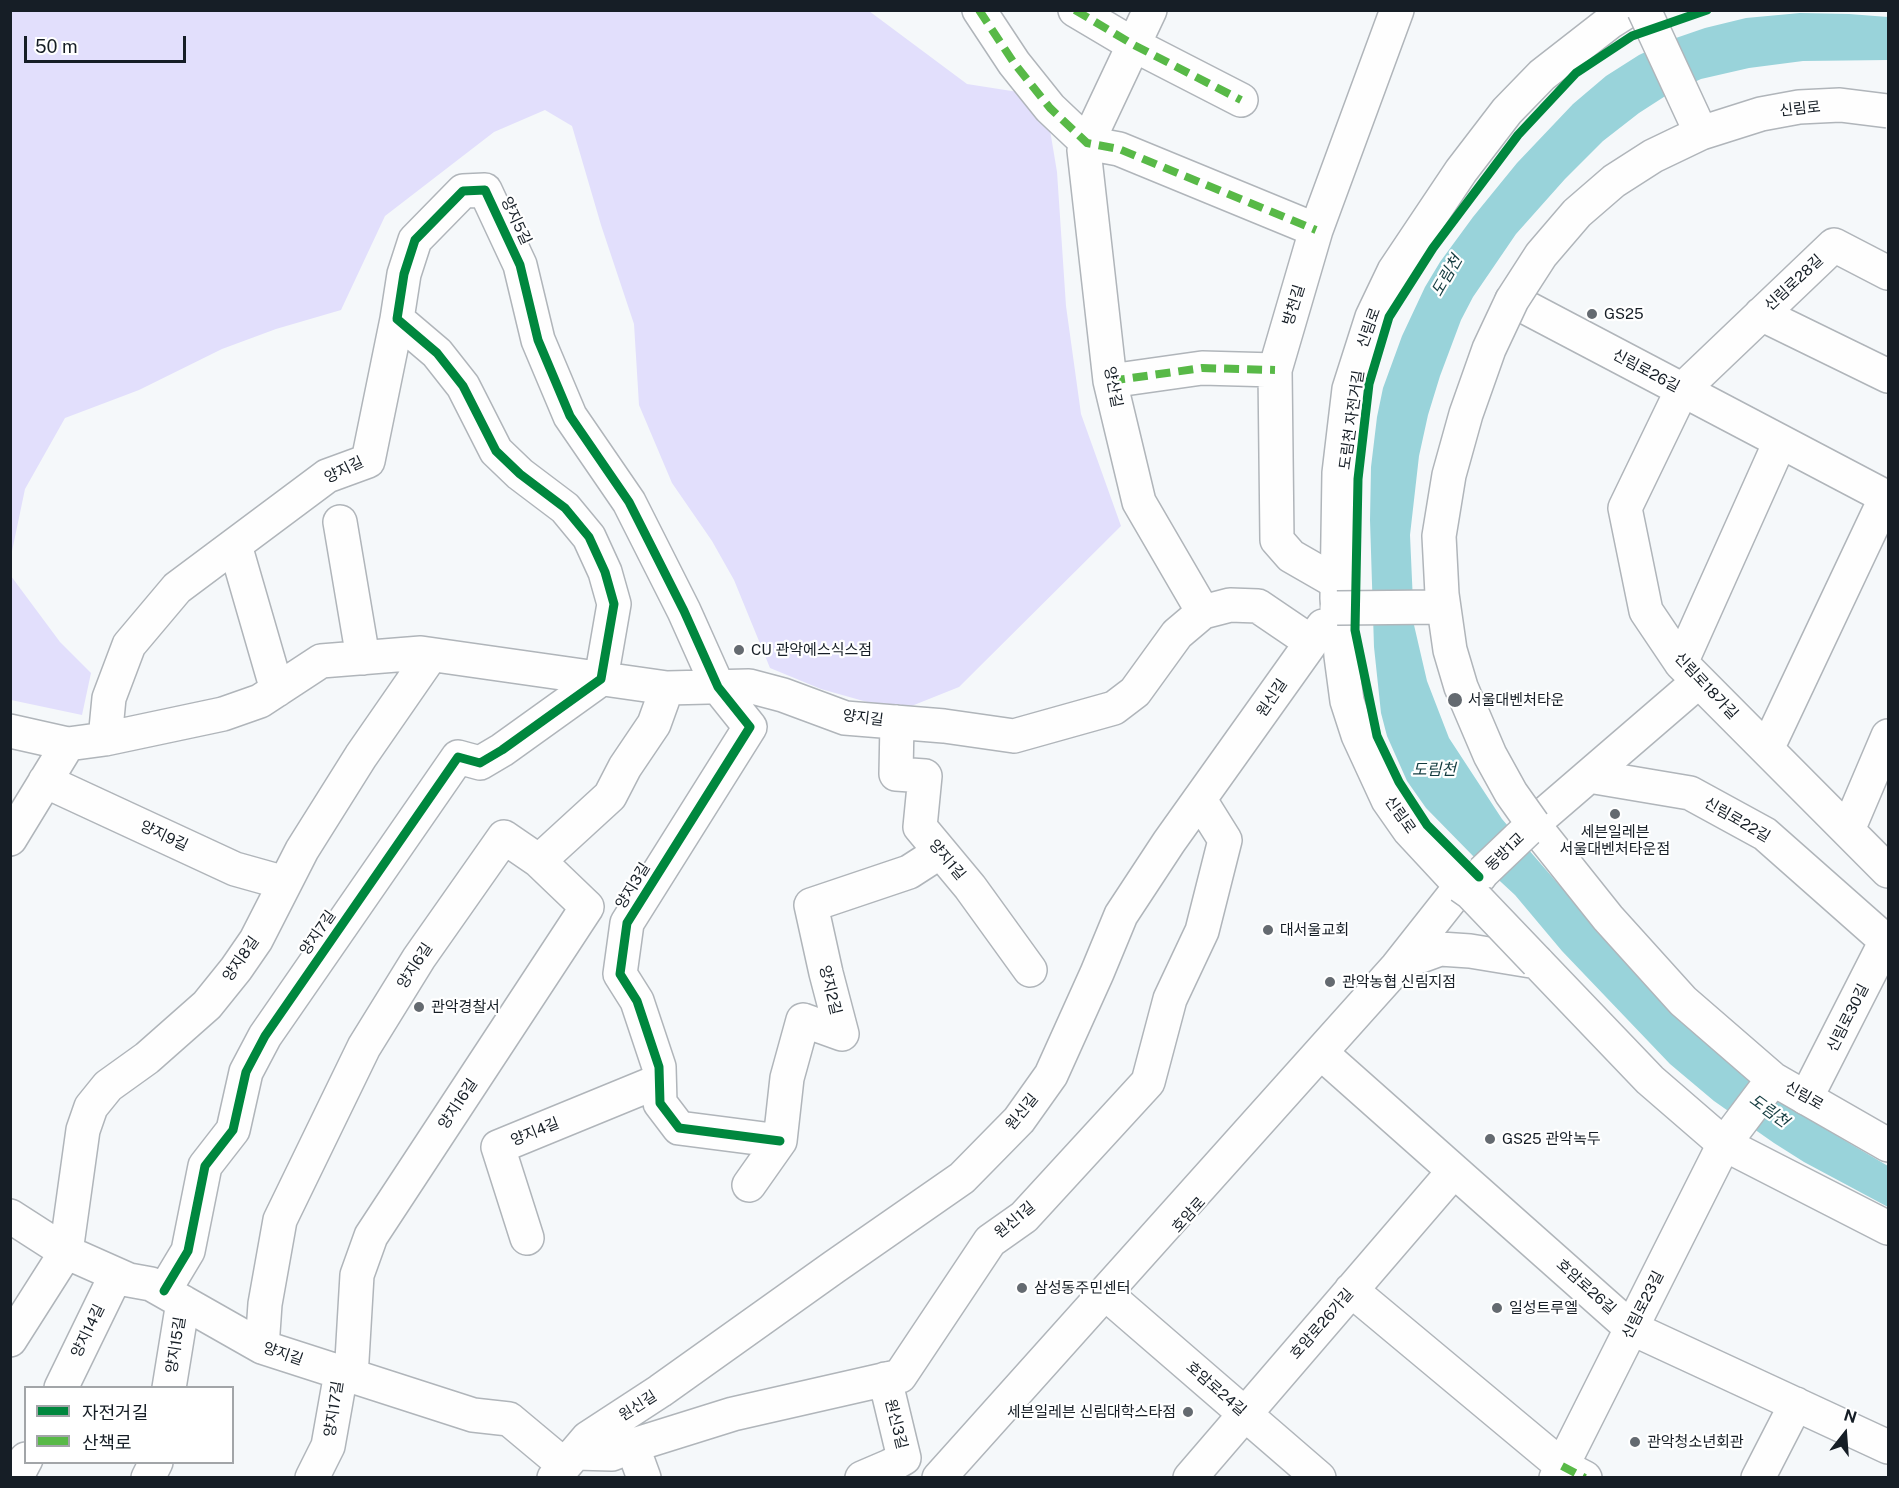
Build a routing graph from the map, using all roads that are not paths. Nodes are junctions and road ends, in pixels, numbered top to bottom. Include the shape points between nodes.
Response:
1 (979, 10) edge
2 (1075, 10) edge
3 (1150, 10) edge
4 (1397, 10) edge
5 (1629, 10) edge
6 (1644, 10) edge
7 (1134, 45) junction
8 (1241, 100) dead end
9 (1888, 111) edge
10 (1701, 133) junction
11 (1087, 143) junction
12 (1316, 230) junction
13 (1888, 273) edge
14 (1512, 300) junction
15 (1761, 314) junction
16 (397, 319) junction
17 (1275, 370) junction
18 (1888, 375) edge
19 (1110, 381) junction
20 (1682, 390) junction
21 (1780, 442) junction
22 (1887, 498) edge
23 (340, 522) dead end
24 (235, 545) junction
25 (1338, 596) junction
26 (1442, 607) junction
27 (1203, 612) junction
28 (1311, 642) junction
29 (431, 655) junction
30 (363, 658) junction
31 (1690, 672) junction
32 (601, 679) junction
33 (718, 687) junction
34 (667, 688) junction
35 (277, 690) junction
36 (897, 722) junction
37 (10, 731) edge
38 (1888, 736) edge
39 (105, 739) junction
40 (68, 744) junction
41 (1767, 749) junction
42 (1589, 776) junction
43 (45, 782) junction
44 (1200, 800) junction
45 (1530, 827) junction
46 (1848, 830) junction
47 (10, 838) edge
48 (1427, 849) junction
49 (940, 852) junction
50 (538, 861) junction
51 (1888, 871) edge
52 (285, 883) junction
53 (1473, 883) junction
54 (1887, 939) edge
55 (1415, 953) junction
56 (1537, 962) junction
57 (1030, 970) dead end
58 (1328, 1059) junction
59 (659, 1081) junction
60 (1771, 1082) junction
61 (1806, 1098) junction
62 (780, 1141) junction
63 (1724, 1144) junction
64 (1888, 1145) edge
65 (1454, 1171) junction
66 (749, 1185) dead end
67 (10, 1216) edge
68 (1888, 1228) edge
69 (527, 1238) dead end
70 (66, 1252) junction
71 (116, 1275) junction
72 (1351, 1290) junction
73 (174, 1297) junction
74 (1113, 1300) junction
75 (1631, 1328) junction
76 (10, 1340) edge
77 (262, 1347) junction
78 (346, 1375) junction
79 (885, 1379) junction
80 (61, 1386) edge
81 (169, 1386) edge
82 (1796, 1404) junction
83 (1244, 1413) junction
84 (1888, 1447) edge
85 (24, 1463) edge
86 (155, 1464) edge
87 (564, 1465) edge
88 (639, 1467) edge
89 (1568, 1474) edge
90 (16, 1478) edge
91 (148, 1478) edge
92 (312, 1478) edge
93 (862, 1478) edge
94 (939, 1478) edge
95 (965, 1478) edge
96 (1190, 1478) edge
97 (1319, 1478) edge
98 (1758, 1478) edge

1 - 11 street via 1050,108
2 - 7 street
3 - 7 street, 양산길
4 - 12 street, 방천길
5 - 25 street, 신림로 via 1542,75 1508,111 1461,171 1394,271 1372,317 1349,389 1339,473
6 - 10 street, bridge
7 - 8 street
7 - 11 street, 양산길
9 - 10 street, 신림로, bridge via 1840,105 1799,107
10 - 14 street, 신림로, bridge via 1653,156 1577,213 1541,255
11 - 12 street via 1119,149
11 - 19 street, 양산길 via 1084,150
12 - 17 street, 방천길
13 - 15 street, 신림로28길 via 1834,245
14 - 20 street, 신림로26길
14 - 26 street, 신림로, bridge via 1489,349 1449,475 1439,536
15 - 18 street, 신림로28길
15 - 20 street, 신림로28길
16 - 24 street, 양지길 via 368,461 327,476
16 - 32 street via 437,353 463,386 496,451 565,508 589,537 614,603
16 - 33 street, 양지5길 via 404,274 415,240 463,191 485,190 520,265 538,340 570,416 629,502
17 - 19 street via 1202,368
17 - 25 street, 방천길 via 1277,540
19 - 27 street, 양산길 via 1139,502
20 - 21 street, 신림로26길
20 - 31 street, 신림로18가길 via 1625,508 1646,611
21 - 22 street, 신림로26길
21 - 31 street
22 - 41 street, 신림로26길
23 - 30 street
24 - 35 street
24 - 39 street, 양지길 via 177,588 129,645 109,698
25 - 26 street, bridge
25 - 28 street, 원신길
25 - 48 street, 신림로 via 1347,701 1358,735 1388,800 1408,830
26 - 45 street, 신림로, bridge via 1450,650 1475,722
27 - 28 street, 양지길 via 1230,604 1258,606
27 - 36 street, 양지길 via 1177,634 1135,692 1114,708 1014,736
28 - 44 street, 원신길
29 - 30 street, 양지길
29 - 32 street, 양지길
29 - 52 street, 양지8길 via 361,756
30 - 35 street, 양지길 via 321,661
31 - 41 street, 신림로18가길
31 - 42 street
32 - 34 street, 양지길
32 - 73 street, 양지7길 via 480,763 458,757 265,1036 246,1072 233,1130 205,1166 188,1251
33 - 34 street, 양지길
33 - 36 street, 양지길 via 749,686 845,718
33 - 59 street, 양지3길 via 750,727 627,923 620,974 637,1001 659,1067
34 - 50 street via 654,724 610,796
35 - 39 street, 양지길 via 260,701 223,714
36 - 49 street, 양지1길 via 896,774 925,776 920,827
37 - 40 street, 양지길
38 - 46 street
39 - 40 street, 양지길
40 - 43 street
41 - 46 street, 신림로18가길
42 - 45 street
42 - 54 street, 신림로22길 via 1690,794 1765,834
43 - 47 street
43 - 52 street, 양지9길 via 235,869
44 - 79 street, 원신1길 via 1225,840 1202,931 1170,999 1148,1082 1024,1217 990,1241 900,1376
44 - 87 street, 원신길 via 1121,915 1052,1075 1011,1128 962,1178 588,1438
45 - 53 street, 동방1교, bridge
45 - 60 street, 신림로 via 1683,1001
46 - 51 street, 신림로18가길
48 - 53 street, 신림로
48 - 55 street via 1431,901
49 - 57 street, 양지1길
49 - 62 street, 양지2길 via 909,872 811,905 842,1034 803,1020 787,1078
50 - 77 street, 양지6길 via 504,837 419,958 364,1047 280,1220 264,1304
50 - 78 street, 양지16길 via 587,907 371,1236 357,1275
52 - 70 street, 양지8길 via 256,940 207,1005 147,1058 108,1086 91,1107 83,1130
53 - 55 street, 동방1교
53 - 56 street, 신림로, bridge
54 - 61 street, 신림로30길
55 - 56 street via 1440,949 1470,951
55 - 58 street, 호암로
55 - 94 street
56 - 63 street via 1650,1080
58 - 65 street, 호암로26길
58 - 74 street, 호암로
59 - 62 street, 양지3길 via 660,1103 679,1128
59 - 69 street, 양지4길 via 498,1147
60 - 61 street, 신림로
60 - 63 street, 신림로23길
61 - 64 street, 신림로
62 - 66 street, 양지2길
63 - 68 street
63 - 75 street, 신림로23길
65 - 72 street, 호암로26가길
65 - 75 street, 호암로26길
67 - 70 street, 양지길
70 - 71 street, 양지길
70 - 76 street
71 - 73 street, 양지길 via 151,1284
71 - 80 street, 양지14길
72 - 83 street, 호암로26가길
72 - 89 street, 신림로23길
73 - 77 street, 양지길
73 - 81 street, 양지15길
74 - 83 street, 호암로24길
74 - 95 street, 호암로
75 - 82 street, 호암로26길
75 - 89 street, 신림로23길
77 - 78 street, 양지길
78 - 87 street, 양지길 via 473,1415 508,1419
78 - 92 street, 양지17길 via 328,1446
79 - 88 street, 원신1길 via 733,1414
79 - 93 street, 원신3길 via 904,1458
82 - 84 street, 호암로26길
82 - 98 street
83 - 96 street, 호암로26가길
83 - 97 street, 호암로24길
85 - 90 street
86 - 91 street
87 - 88 street, 원신1길 via 612,1454

